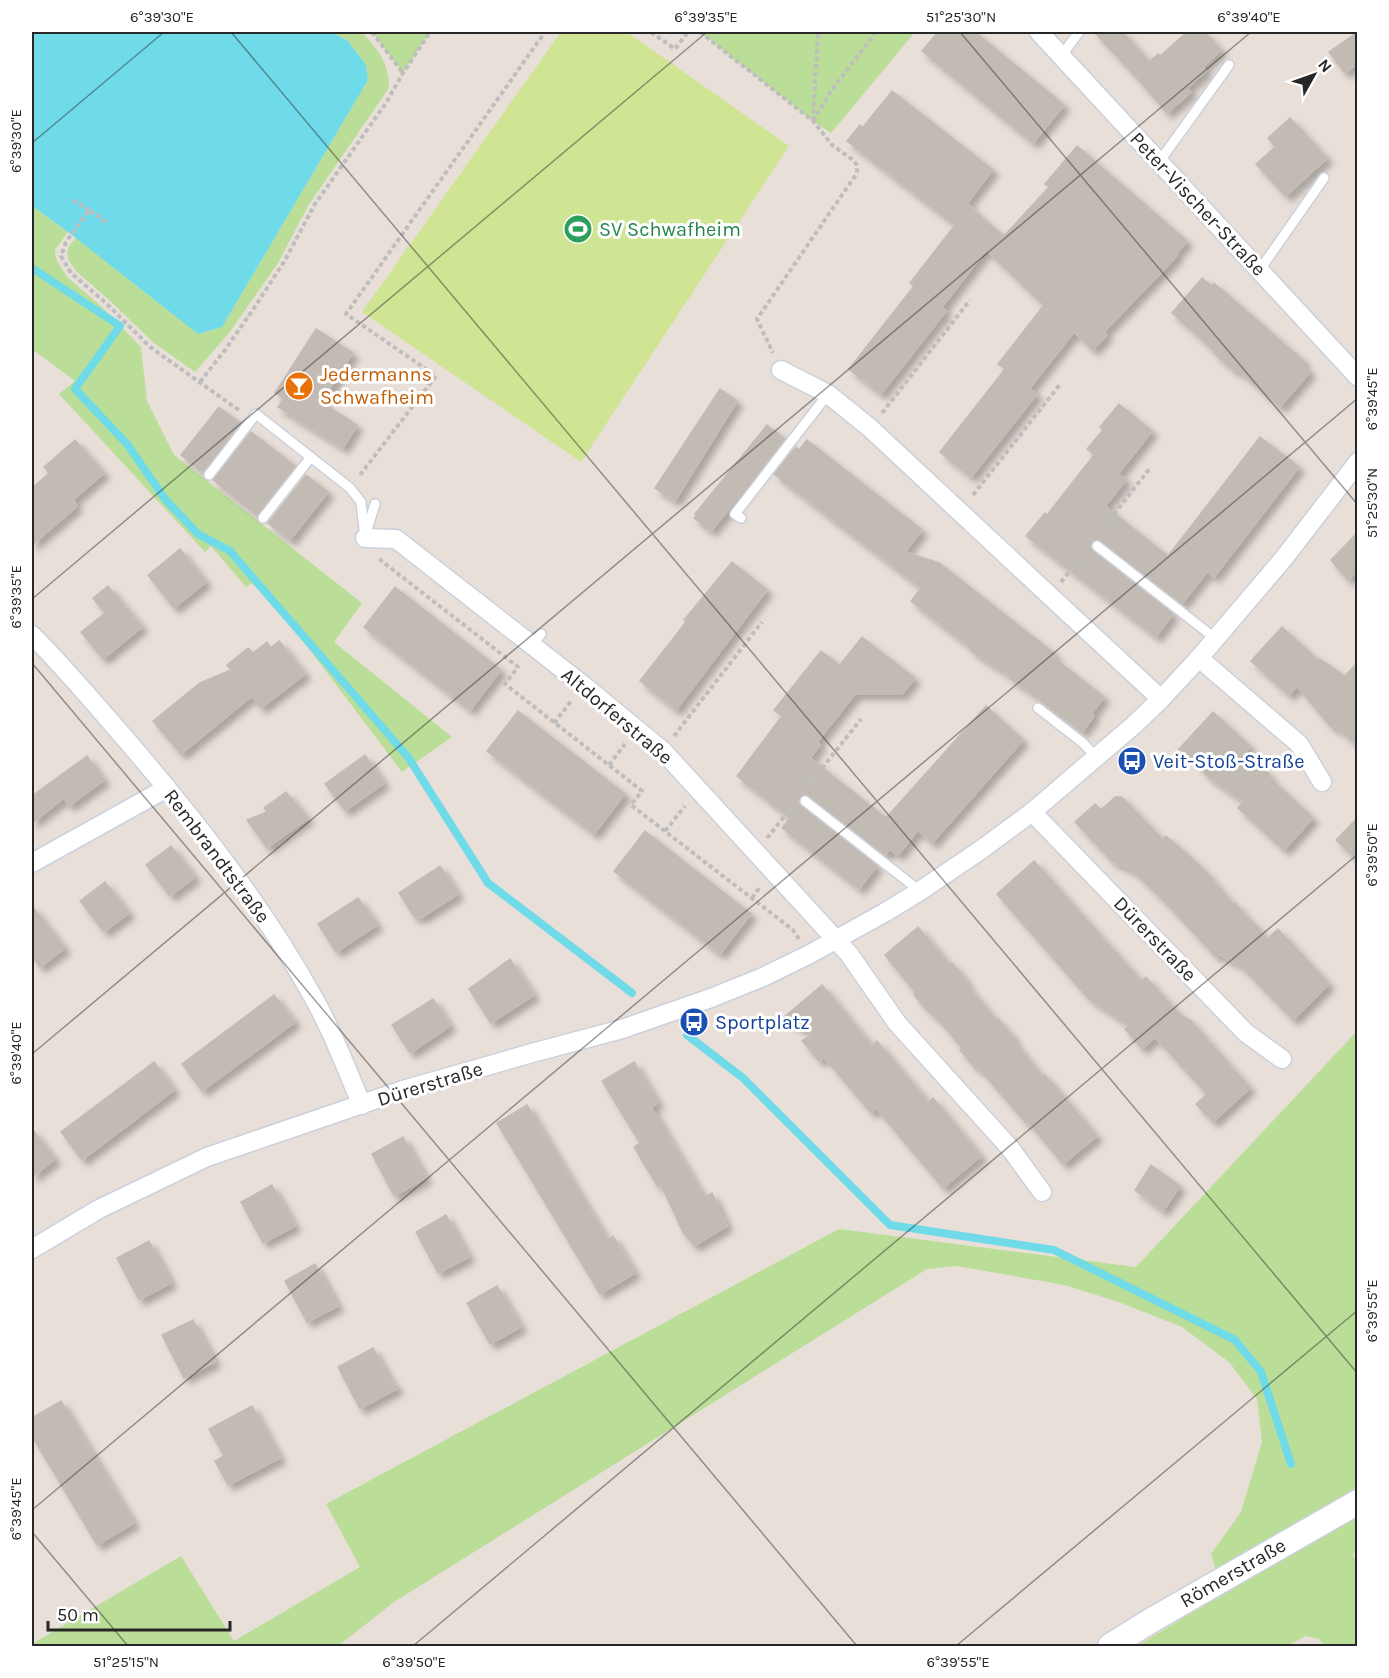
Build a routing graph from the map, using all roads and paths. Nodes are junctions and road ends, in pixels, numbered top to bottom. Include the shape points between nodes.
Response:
1 (372, 32) edge
2 (430, 32) edge
3 (545, 32) edge
4 (651, 32) edge
5 (688, 32) edge
6 (700, 32) edge
7 (818, 32) edge
8 (876, 32) edge
9 (1039, 32) edge
10 (1079, 32) edge
11 (1061, 56) junction
12 (1229, 65) dead end
13 (403, 73) junction
14 (813, 121) junction
15 (1159, 162) junction
16 (1324, 178) dead end
17 (73, 200) dead end
18 (89, 210) junction
19 (106, 222) dead end
20 (1260, 271) junction
21 (970, 300) dead end
22 (781, 370) joint
23 (1358, 377) edge
24 (1062, 382) dead end
25 (828, 394) junction
26 (870, 428) junction
27 (311, 457) junction
28 (1356, 468) edge
29 (208, 475) dead end
30 (350, 488) junction
31 (375, 504) dead end
32 (960, 512) junction
33 (263, 518) dead end
34 (741, 518) dead end
35 (365, 538) junction
36 (1097, 546) dead end
37 (762, 622) dead end
38 (32, 635) edge
39 (1216, 639) junction
40 (1200, 658) junction
41 (583, 685) junction
42 (1161, 699) junction
43 (1038, 708) dead end
44 (554, 723) junction
45 (663, 751) junction
46 (1096, 758) junction
47 (1322, 782) dead end
48 (167, 788) junction
49 (697, 789) junction
50 (805, 801) dead end
51 (1032, 812) junction
52 (665, 831) junction
53 (32, 863) edge
54 (920, 891) junction
55 (793, 930) dead end
56 (837, 940) junction
57 (1282, 1059) dead end
58 (362, 1105) junction
59 (1042, 1192) dead end
60 (32, 1249) edge
61 (1358, 1502) edge
62 (1110, 1647) edge

1 - 13 path
2 - 13 path
3 - 30 path via 346,315 436,376
4 - 5 path via 675,49
6 - 14 path
7 - 14 path
8 - 14 path
9 - 11 street, Peter-Vischer-Straße
10 - 11 lane
11 - 15 street, Peter-Vischer-Straße
12 - 15 lane
13 - 18 path via 315,204 254,308 200,382 150,347 71,273 61,256 66,242
14 - 22 path via 832,145 853,160 856,173 757,319
15 - 20 street, Peter-Vischer-Straße
16 - 20 lane
17 - 18 path
18 - 19 path
20 - 23 street, Peter-Vischer-Straße
21 - 26 path
22 - 25 street
24 - 32 path
25 - 26 street
25 - 34 lane via 735,514
26 - 32 street
27 - 29 lane via 256,414
27 - 30 lane
27 - 33 lane
28 - 39 street, Dürerstraße
30 - 35 lane via 361,502
31 - 35 lane
32 - 42 street
35 - 41 street, Altdorferstraße via 396,539 536,640
35 - 44 path via 380,561 518,668 505,684
36 - 39 lane
37 - 45 path
38 - 48 street, Rembrandtstraße
39 - 40 street, Dürerstraße
40 - 42 street, Dürerstraße
40 - 47 street via 1299,744
41 - 44 path
41 - 45 street, Altdorferstraße
42 - 46 street, Dürerstraße
43 - 46 lane
44 - 52 path via 642,791 631,805
45 - 49 street, Altdorferstraße
46 - 51 street, Dürerstraße
48 - 53 street
48 - 58 street, Rembrandtstraße via 283,945 327,1022
49 - 52 path
49 - 56 street, Altdorferstraße
50 - 54 lane
51 - 54 street, Dürerstraße
51 - 57 street, Dürerstraße via 1246,1033
52 - 55 path
54 - 56 street, Dürerstraße
56 - 58 street, Dürerstraße via 763,977 622,1029
56 - 59 street via 897,1023 1010,1148
58 - 60 street, Dürerstraße via 207,1157 99,1209
61 - 62 street, Römerstraße

